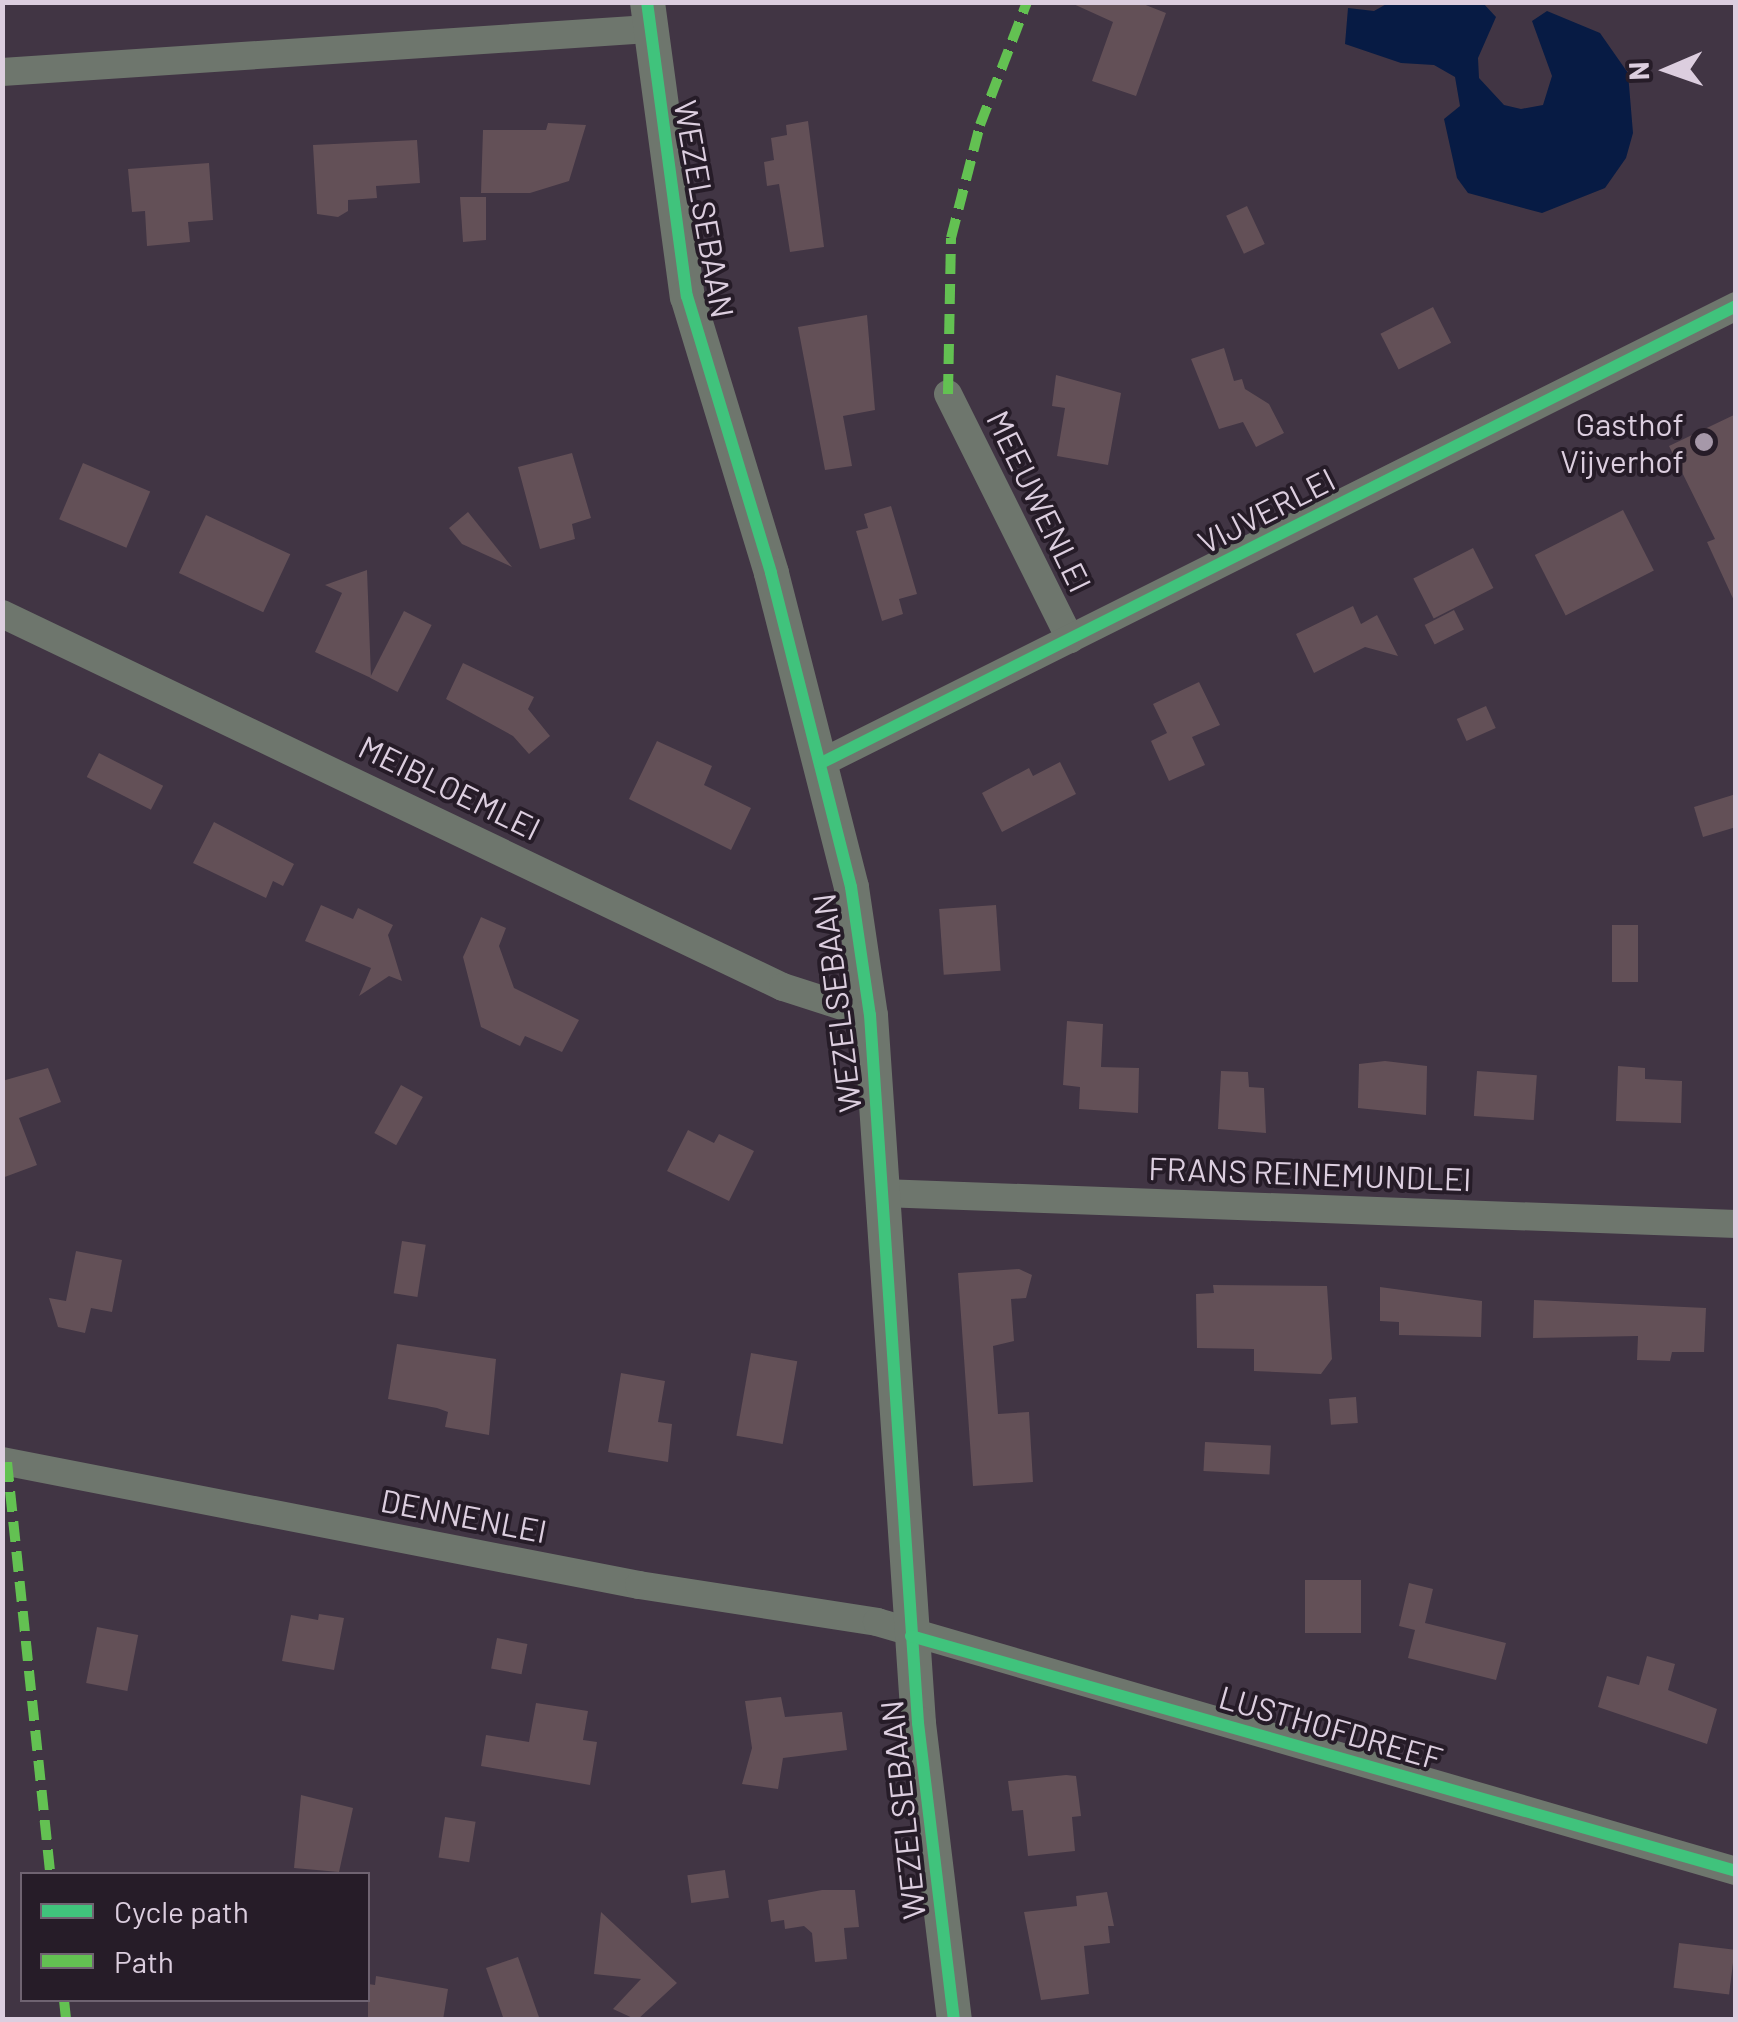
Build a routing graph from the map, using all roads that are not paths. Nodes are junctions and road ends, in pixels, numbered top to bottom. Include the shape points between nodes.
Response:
1 (648, 16) edge
2 (2, 72) edge
3 (1736, 306) edge
4 (948, 394) dead end
5 (2, 614) edge
6 (1070, 639) junction
7 (821, 762) junction
8 (870, 1016) junction
9 (882, 1192) junction
10 (1736, 1224) edge
11 (2, 1461) edge
12 (911, 1636) junction
13 (1736, 1871) edge
14 (954, 2020) edge

1 - 2 street
1 - 7 street, WEZELSEBAAN via 687,296
3 - 6 street, VIJVERLEI
4 - 6 street, MEEUWENLEI
5 - 8 street, MEIBLOEMLEI via 783,987
6 - 7 street, VIJVERLEI
7 - 8 street, WEZELSEBAAN via 851,887
8 - 9 street, WEZELSEBAAN
9 - 10 street, FRANS REINEMUNDLEI
9 - 12 street, WEZELSEBAAN
11 - 12 street, DENNENLEI via 639,1585 878,1622
12 - 13 street, LUSTHOFDREEF
12 - 14 street, WEZELSEBAAN

